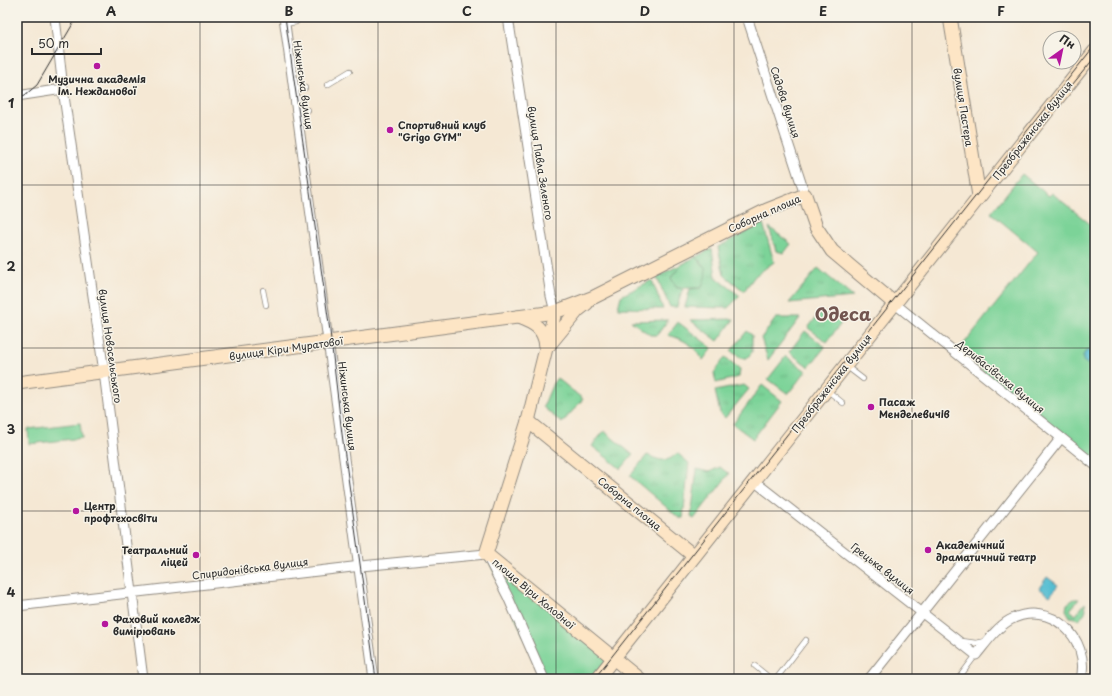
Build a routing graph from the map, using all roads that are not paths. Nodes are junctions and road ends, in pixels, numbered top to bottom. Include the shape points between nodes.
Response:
1 (55, 17) edge
2 (508, 17) edge
3 (747, 17) edge
4 (950, 17) edge
5 (284, 21) edge
6 (296, 22) dead end
7 (1095, 51) edge
8 (350, 72) dead end
9 (327, 85) dead end
10 (63, 88) junction
11 (305, 88) dead end
12 (293, 89) junction
13 (17, 96) edge
14 (308, 110) dead end
15 (296, 111) junction
16 (805, 195) junction
17 (979, 196) junction
18 (263, 290) dead end
19 (594, 297) junction
20 (894, 303) junction
21 (266, 305) dead end
22 (555, 312) junction
23 (518, 317) junction
24 (328, 342) junction
25 (546, 349) junction
26 (845, 365) junction
27 (104, 372) junction
28 (863, 379) dead end
29 (17, 383) edge
30 (826, 389) junction
31 (843, 403) dead end
32 (528, 421) junction
33 (1061, 438) junction
34 (1095, 465) edge
35 (754, 481) junction
36 (486, 554) junction
37 (694, 556) junction
38 (359, 566) junction
39 (132, 594) junction
40 (17, 606) edge
41 (922, 612) junction
42 (954, 638) junction
43 (806, 640) dead end
44 (988, 641) junction
45 (976, 655) junction
46 (613, 659) junction
47 (755, 666) dead end
48 (143, 679) edge
49 (374, 679) edge
50 (544, 679) edge
51 (597, 679) edge
52 (639, 679) edge
53 (771, 679) edge
54 (776, 679) edge
55 (869, 679) edge
56 (958, 679) edge
57 (1081, 679) edge

1 - 10 street, вулиця Новосельського
2 - 22 street, вулиця Павла Зеленого via 548,281
3 - 16 street, Садова вулиця
4 - 17 street, вулиця Пастера
5 - 6 lane
5 - 12 street, Ніжинська вулиця
7 - 17 street, Преображенська вулиця
8 - 9 lane
10 - 13 street
10 - 27 street, вулиця Новосельського
11 - 12 lane
12 - 15 street, Ніжинська вулиця
14 - 15 lane
15 - 24 street, Ніжинська вулиця
16 - 19 street, Соборна площа via 767,210
16 - 20 street, Соборна площа via 816,228 832,251
17 - 20 street, Преображенська вулиця
18 - 21 lane
19 - 22 street, Соборна площа
19 - 25 street, Соборна площа via 578,310
20 - 26 street, Преображенська вулиця
20 - 33 street, Дерибасівська вулиця
22 - 23 street, вулиця Кіри Муратової
22 - 25 street, Соборна площа
23 - 24 street, вулиця Кіри Муратової
23 - 25 street via 539,328 545,337
24 - 27 street, вулиця Кіри Муратової
24 - 38 street, Ніжинська вулиця
25 - 32 street, Соборна площа
26 - 28 lane
26 - 30 street, Преображенська вулиця
27 - 29 street, вулиця Кіри Муратової
27 - 39 street, вулиця Новосельського
30 - 31 lane
30 - 35 street, Преображенська вулиця
32 - 36 street, Соборна площа
32 - 37 street, Соборна площа
33 - 34 street, Дерибасівська вулиця
33 - 41 street
35 - 37 street, Преображенська вулиця
35 - 41 street, Грецька вулиця
36 - 38 street, Спиридонівська вулиця
36 - 46 street, площа Віри Холодної
36 - 50 street, площа Віри Холодної
37 - 46 street, Преображенська вулиця
38 - 39 street, Спиридонівська вулиця
38 - 49 street, Ніжинська вулиця
39 - 40 street, Спиридонівська вулиця
39 - 48 street, вулиця Новосельського
41 - 42 street, Грецька вулиця
41 - 55 street
42 - 44 lane via 976,643
42 - 45 street, Грецька вулиця
43 - 54 lane
44 - 45 street
44 - 57 street via 1002,626 1019,616 1037,615 1055,620 1071,632 1081,648
45 - 56 lane
46 - 51 street, Преображенська вулиця
46 - 52 street, площа Віри Холодної
47 - 53 lane

